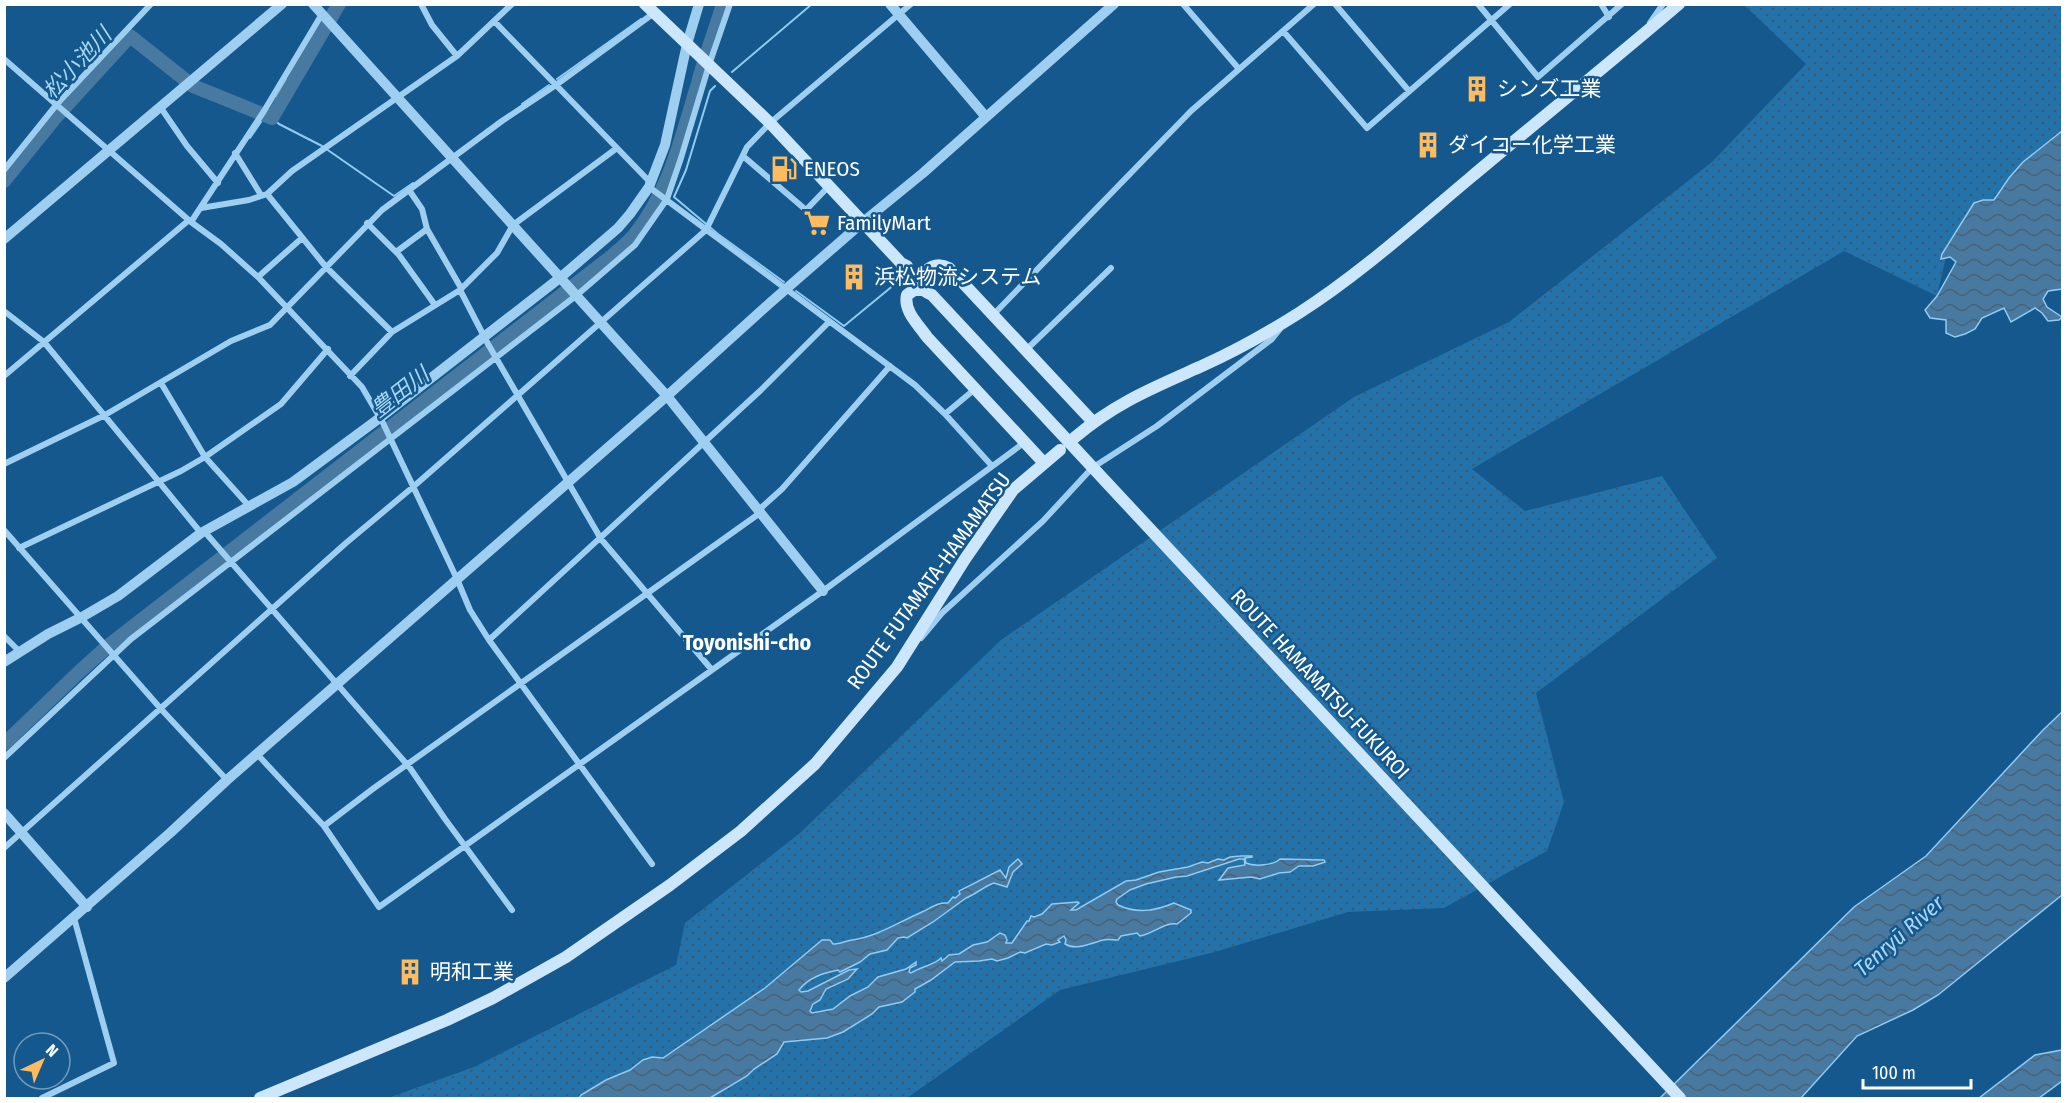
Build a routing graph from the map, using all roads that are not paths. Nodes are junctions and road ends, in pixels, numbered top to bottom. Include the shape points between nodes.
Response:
1 (151, 4) edge
2 (282, 4) edge
3 (313, 4) edge
4 (422, 4) edge
5 (512, 4) edge
6 (699, 4) edge
7 (730, 4) edge
8 (890, 4) edge
9 (911, 4) edge
10 (1114, 4) edge
11 (1183, 4) edge
12 (1314, 4) edge
13 (1335, 4) edge
14 (1478, 4) edge
15 (1510, 4) edge
16 (1601, 4) edge
17 (1622, 4) edge
18 (1663, 4) edge
19 (1679, 4) edge
20 (650, 9) edge
21 (322, 14) junction
22 (899, 15) junction
23 (1609, 17) junction
24 (1492, 20) junction
25 (494, 21) junction
26 (1283, 31) junction
27 (1641, 36) junction
28 (691, 49) junction
29 (457, 56) junction
30 (4, 59) edge
31 (708, 65) junction
32 (1239, 69) junction
33 (556, 85) junction
34 (1409, 91) junction
35 (398, 98) junction
36 (58, 105) junction
37 (161, 108) junction
38 (986, 117) junction
39 (770, 123) junction
40 (616, 148) junction
41 (110, 151) junction
42 (235, 153) junction
43 (451, 156) junction
44 (743, 156) junction
45 (4, 170) edge
46 (218, 183) junction
47 (829, 186) junction
48 (652, 189) junction
49 (409, 190) junction
50 (264, 195) junction
51 (667, 199) junction
52 (201, 208) junction
53 (190, 221) junction
54 (863, 222) junction
55 (367, 224) junction
56 (513, 225) junction
57 (427, 229) junction
58 (706, 230) junction
59 (302, 238) junction
60 (4, 239) edge
61 (396, 252) junction
62 (326, 267) junction
63 (904, 268) junction
64 (1111, 268) dead end
65 (258, 277) junction
66 (919, 277) junction
67 (563, 280) junction
68 (460, 289) junction
69 (787, 289) junction
70 (928, 293) junction
71 (576, 294) junction
72 (435, 305) junction
73 (287, 307) junction
74 (4, 311) edge
75 (993, 315) junction
76 (1287, 320) junction
77 (829, 322) junction
78 (602, 323) junction
79 (392, 332) junction
80 (927, 337) junction
81 (486, 340) junction
82 (44, 342) junction
83 (328, 349) junction
84 (1026, 350) junction
85 (496, 357) junction
86 (890, 366) junction
87 (4, 376) edge
88 (350, 376) junction
89 (162, 383) junction
90 (975, 389) junction
91 (518, 396) junction
92 (667, 396) junction
93 (945, 414) junction
94 (105, 415) junction
95 (382, 420) junction
96 (1093, 422) junction
97 (390, 437) junction
98 (1074, 438) dead end
99 (704, 442) junction
100 (1025, 442) junction
101 (1060, 450) dead end
102 (205, 457) junction
103 (1044, 463) junction
104 (4, 464) edge
105 (992, 466) junction
106 (1092, 468) junction
107 (158, 482) junction
108 (568, 483) junction
109 (413, 487) junction
110 (249, 506) junction
111 (760, 513) junction
112 (4, 530) edge
113 (202, 532) junction
114 (601, 539) junction
115 (19, 548) junction
116 (231, 562) junction
117 (458, 579) junction
118 (823, 591) junction
119 (646, 594) junction
120 (272, 610) junction
121 (82, 617) junction
122 (4, 636) edge
123 (489, 640) junction
124 (20, 652) junction
125 (114, 653) junction
126 (4, 662) edge
127 (897, 667) junction
128 (712, 670) junction
129 (338, 683) junction
130 (521, 683) junction
131 (161, 709) junction
132 (258, 754) junction
133 (4, 759) edge
134 (579, 764) junction
135 (407, 765) junction
136 (227, 780) junction
137 (4, 813) edge
138 (324, 826) junction
139 (22, 833) junction
140 (465, 846) junction
141 (4, 848) edge
142 (652, 864) dead end
143 (87, 907) junction
144 (512, 910) dead end
145 (74, 918) junction
146 (4, 978) edge
147 (42, 1098) edge
148 (260, 1098) edge
149 (1680, 1098) edge

1 - 36 street
2 - 37 street
3 - 21 street
4 - 29 street via 432,25
5 - 25 street
6 - 28 street
7 - 31 street
8 - 22 street
9 - 22 street
10 - 38 street
11 - 32 street
12 - 26 street
13 - 34 street
14 - 24 street
15 - 24 street
16 - 23 street
17 - 23 street
18 - 27 street
19 - 27 main road
20 - 28 main road, ROUTE HAMAMATSU-FUKUROI
20 - 33 street
21 - 35 street
21 - 42 street
22 - 38 street
22 - 39 street
23 - 24 street via 1538,77
24 - 34 street
25 - 29 street
25 - 33 street
26 - 32 street
26 - 34 street via 1367,128
27 - 76 main road via 1345,280
28 - 31 main road, ROUTE HAMAMATSU-FUKUROI
28 - 48 street
29 - 35 street
30 - 36 street
31 - 39 main road, ROUTE HAMAMATSU-FUKUROI
31 - 51 street
32 - 75 street via 1191,111
33 - 40 street
33 - 43 street
35 - 43 street
35 - 50 street via 292,171
36 - 41 street
36 - 45 street
37 - 41 street
37 - 46 street
38 - 54 street
39 - 44 street
39 - 47 main road, ROUTE HAMAMATSU-FUKUROI
40 - 48 street
40 - 56 street
41 - 53 street
41 - 60 street
42 - 46 street
42 - 50 street
43 - 49 street
43 - 56 street
44 - 47 street via 806,210
44 - 58 street
46 - 52 street
47 - 54 main road, ROUTE HAMAMATSU-FUKUROI
48 - 51 street
48 - 67 street
49 - 55 street
49 - 57 street via 422,209
50 - 52 street
50 - 59 street
51 - 58 street
51 - 71 street via 635,245
52 - 53 street
53 - 65 street
53 - 82 street
54 - 63 main road, ROUTE HAMAMATSU-FUKUROI
54 - 69 street
55 - 61 street
55 - 62 street
56 - 67 street
56 - 68 street via 496,253
57 - 61 street
57 - 68 street
58 - 69 street
58 - 78 street
59 - 62 street
59 - 65 street
61 - 72 street
62 - 73 street
62 - 79 street
63 - 66 main road, ROUTE HAMAMATSU-FUKUROI via 908,266
63 - 70 main road, ROUTE HAMAMATSU-FUKUROI
63 - 80 main road via 899,308
64 - 84 street
65 - 73 street
66 - 70 main road, ROUTE HAMAMATSU-FUKUROI via 929,288
66 - 75 main road via 934,266 945,266
67 - 71 street
67 - 81 street
68 - 72 street
68 - 81 street
69 - 77 street
69 - 92 street
70 - 80 main road via 917,289 910,292 905,304
70 - 106 main road, ROUTE HAMAMATSU-FUKUROI
71 - 78 street
71 - 85 street
72 - 79 street
73 - 83 street
73 - 89 street via 270,325 231,340
74 - 82 street
75 - 84 main road
76 - 96 main road via 1206,364 1152,387
76 - 106 street via 1272,339 1157,426
77 - 86 street
77 - 99 street
78 - 91 street
78 - 92 street
79 - 88 street
80 - 90 main road
81 - 85 street
81 - 95 street
82 - 87 street
82 - 94 street
83 - 88 street
83 - 102 street via 281,404
84 - 96 main road
85 - 91 street
85 - 97 street
86 - 93 street
86 - 111 street
88 - 95 street via 362,387
89 - 94 street
89 - 102 street
90 - 93 street
90 - 100 main road
91 - 108 street
91 - 109 street
92 - 99 street
92 - 108 street
93 - 105 street
94 - 104 street
94 - 107 street
95 - 97 street
95 - 110 street via 293,482
96 - 98 main road
97 - 109 street
97 - 116 street
99 - 111 street
99 - 114 street
100 - 103 main road
100 - 105 street
101 - 103 main road, ROUTE FUTAMATA-HAMAMATSU
102 - 107 street
102 - 110 street
103 - 127 main road, ROUTE FUTAMATA-HAMAMATSU via 1013,490 990,521
105 - 118 street
106 - 127 street via 1043,521 942,614
106 - 149 main road, ROUTE HAMAMATSU-FUKUROI
107 - 113 street
107 - 115 street
108 - 114 street
108 - 117 street
109 - 117 street
109 - 120 street
110 - 113 street
111 - 118 street
111 - 119 street
112 - 115 street
113 - 116 street
113 - 121 street via 118,596
114 - 119 street
114 - 123 street
115 - 121 street
116 - 120 street
116 - 125 street
117 - 123 street via 470,610
117 - 129 street
118 - 128 street
119 - 128 street
119 - 130 street
120 - 129 street
120 - 131 street
121 - 124 street
121 - 125 street
122 - 124 street
123 - 130 street
124 - 126 street
125 - 131 street
125 - 133 street
127 - 148 main road, ROUTE FUTAMATA-HAMAMATSU via 815,764 741,831 566,957 447,1020
128 - 134 street
129 - 132 street
129 - 135 street
130 - 134 street
130 - 135 street
131 - 136 street
131 - 139 street
132 - 136 street
132 - 138 street
134 - 140 street
134 - 142 street
135 - 138 street
135 - 140 street
136 - 143 street
137 - 139 street
138 - 140 street via 379,907
139 - 141 street
139 - 143 street
140 - 144 street
143 - 145 street
145 - 146 street
145 - 147 street via 114,1063

